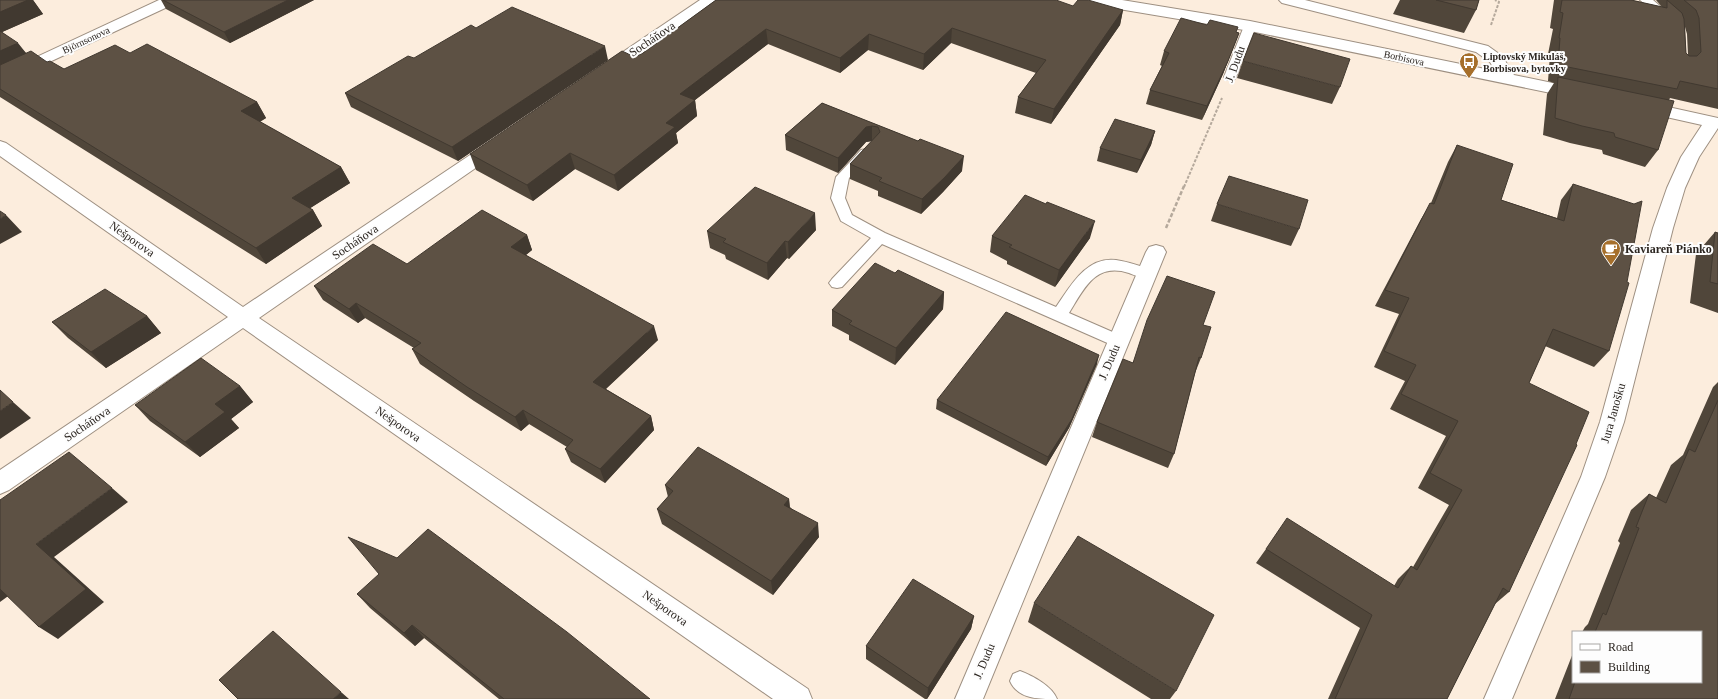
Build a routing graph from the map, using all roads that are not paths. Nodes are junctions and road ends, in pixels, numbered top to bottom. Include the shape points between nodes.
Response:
1 (172, 0) edge
2 (710, 0) edge
3 (1095, 0) edge
4 (1287, 0) edge
5 (1646, 0) edge
6 (1250, 26) junction
7 (1677, 27) edge
8 (1230, 77) road end
9 (1508, 79) junction
10 (0, 80) edge
11 (591, 81) edge
12 (1592, 96) edge
13 (1623, 103) edge
14 (1715, 122) edge
15 (512, 135) edge
16 (872, 146) edge
17 (0, 147) edge
18 (880, 237) junction
19 (1156, 252) road end
20 (1147, 274) junction
21 (837, 283) dead end
22 (1059, 315) junction
23 (244, 318) junction
24 (1118, 340) junction
25 (0, 483) edge
26 (1020, 681) dead end
27 (798, 699) edge
28 (969, 699) edge
29 (1047, 699) edge
30 (1498, 699) edge

1 - 10 street, Björnsonova
2 - 11 street, Socháňova
3 - 6 street, Borbisova
4 - 9 street via 1482,49 1496,59
5 - 7 lane
6 - 8 lane, J. Dudu
6 - 9 street, Borbisova
9 - 12 street, Borbisova
13 - 14 street
14 - 30 street, Jura Janošku via 1690,157 1676,188 1612,422 1593,477
15 - 23 street, Socháňova
16 - 18 lane via 843,177 838,198 846,218
17 - 23 street, Nešporova
18 - 21 lane
18 - 22 lane
19 - 20 street, J. Dudu
20 - 22 lane via 1108,265 1092,270
20 - 24 street, J. Dudu
22 - 24 lane
23 - 25 street, Socháňova
23 - 27 street, Nešporova
24 - 28 street, J. Dudu
26 - 29 lane

